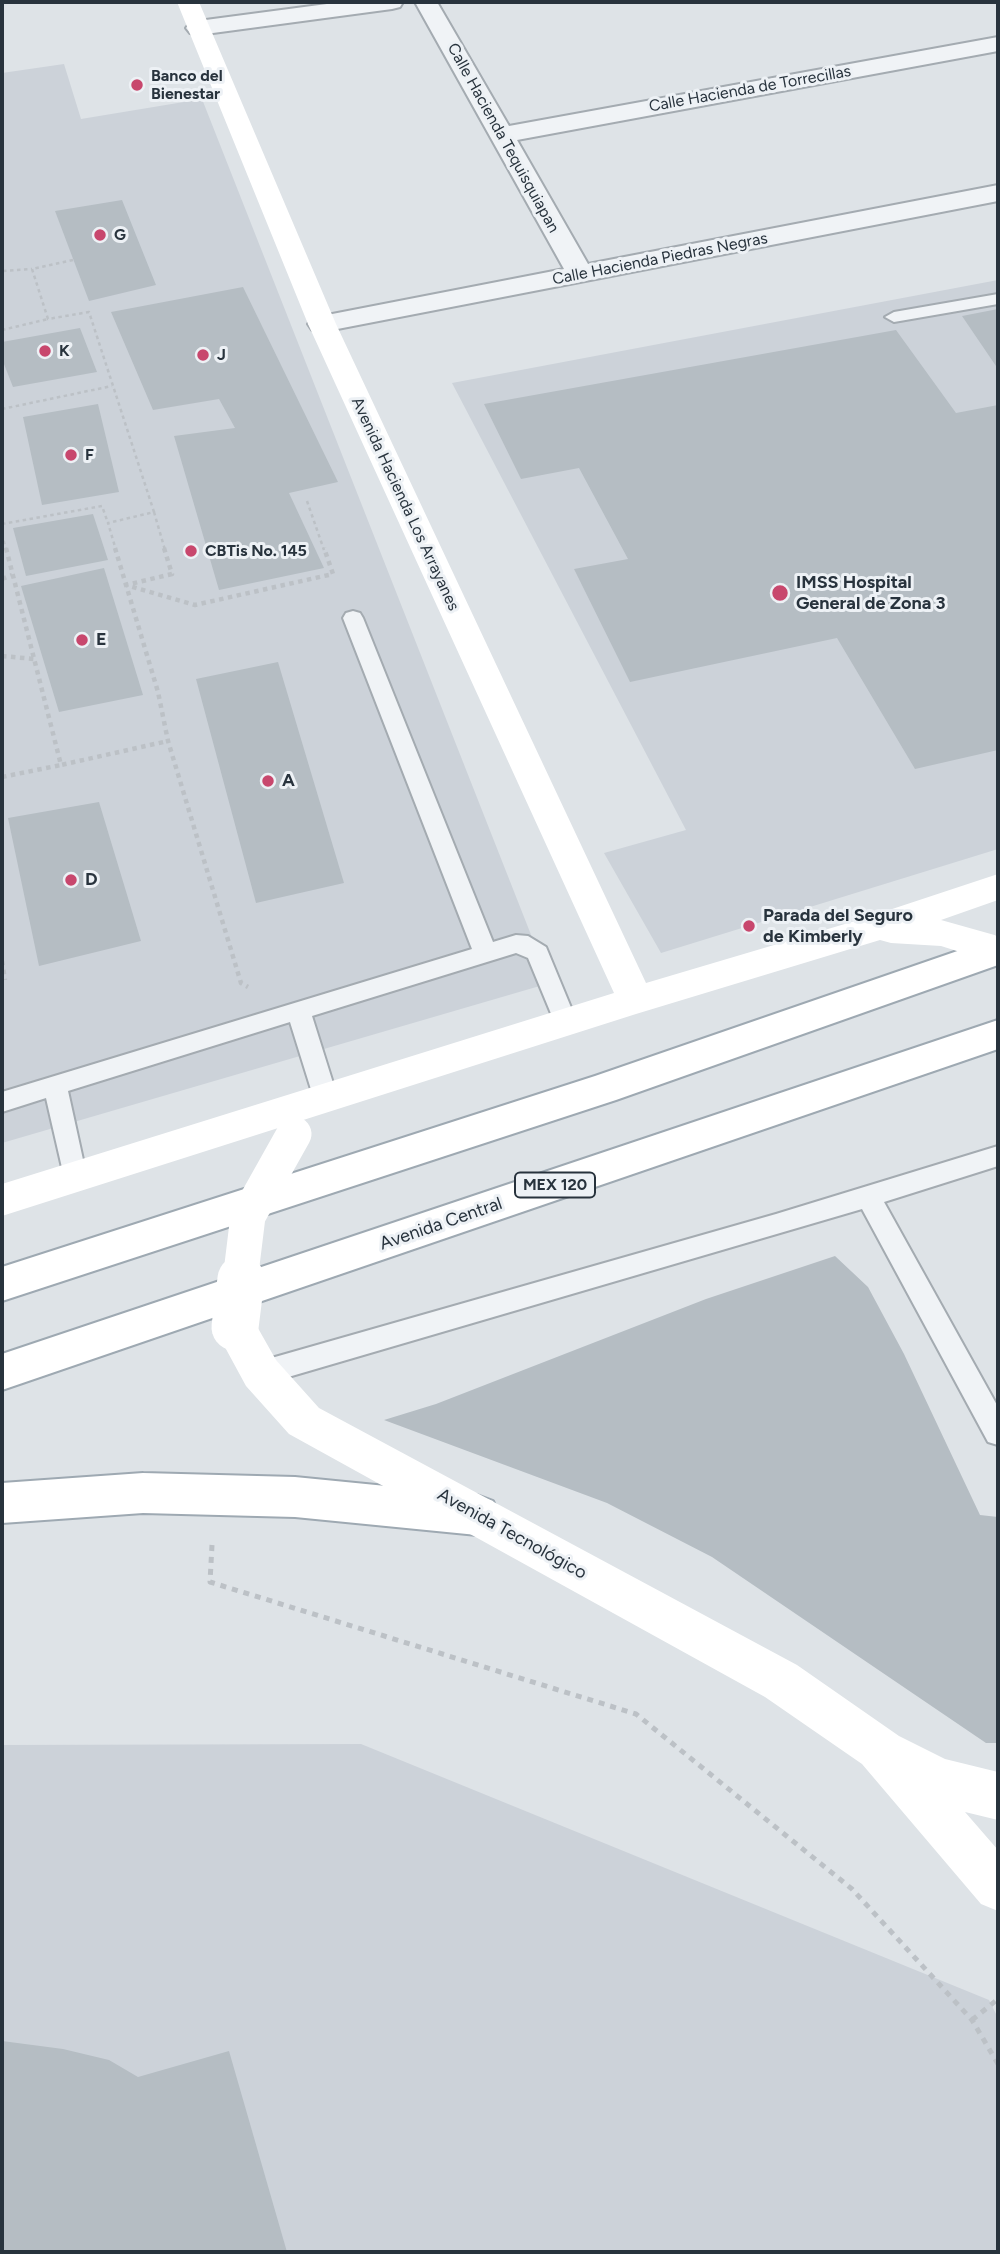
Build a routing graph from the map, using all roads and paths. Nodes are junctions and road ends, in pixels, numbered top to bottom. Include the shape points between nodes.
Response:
1 (392, 2) edge
2 (426, 2) edge
3 (193, 15) edge
4 (998, 44) edge
5 (502, 135) junction
6 (998, 193) edge
7 (73, 260) dead end
8 (32, 269) junction
9 (3, 271) edge
10 (580, 275) junction
11 (998, 299) edge
12 (894, 317) dead end
13 (48, 319) junction
14 (322, 324) junction
15 (2, 330) edge
16 (112, 386) junction
17 (2, 409) edge
18 (307, 500) dead end
19 (154, 512) junction
20 (108, 523) junction
21 (2, 524) edge
22 (2, 534) edge
23 (12, 575) junction
24 (2, 579) edge
25 (126, 585) junction
26 (353, 618) dead end
27 (2, 656) edge
28 (34, 659) junction
29 (168, 741) junction
30 (61, 765) junction
31 (2, 777) edge
32 (998, 887) edge
33 (872, 929) junction
34 (998, 951) edge
35 (486, 954) junction
36 (2, 961) edge
37 (5, 980) dead end
38 (636, 1000) junction
39 (299, 1012) junction
40 (565, 1022) junction
41 (998, 1034) edge
42 (55, 1086) junction
43 (326, 1099) junction
44 (2, 1102) edge
45 (998, 1156) edge
46 (75, 1178) junction
47 (868, 1196) junction
48 (2, 1200) edge
49 (2, 1284) edge
50 (2, 1372) edge
51 (261, 1373) junction
52 (998, 1433) edge
53 (214, 1495) junction
54 (2, 1503) edge
55 (477, 1515) junction
56 (878, 1748) junction
57 (998, 1796) edge
58 (998, 1887) edge
59 (998, 1999) edge
60 (972, 2020) junction
61 (998, 2064) edge

1 - 3 street
2 - 5 street, Calle Hacienda Tequisquiapan
3 - 14 street, Avenida Hacienda Los Arrayanes
4 - 5 street, Calle Hacienda de Torrecillas
5 - 10 street, Calle Hacienda Tequisquiapan
6 - 10 street, Calle Hacienda Piedras Negras
7 - 8 path
8 - 9 path
8 - 13 path
10 - 14 street, Calle Hacienda Piedras Negras
11 - 12 lane
13 - 15 path
13 - 16 path via 89,312
14 - 38 street, Avenida Hacienda Los Arrayanes
16 - 17 path
16 - 19 path
18 - 25 path via 333,574 195,606
19 - 20 path
19 - 25 path via 172,574
20 - 21 path via 102,506
20 - 25 path
22 - 23 path
23 - 24 path
23 - 28 path
25 - 29 path
26 - 35 lane
27 - 28 path
28 - 30 path
29 - 30 path
29 - 39 path via 241,983
30 - 31 path
32 - 33 street
33 - 34 street via 941,933
33 - 38 street
34 - 49 street via 603,1089
35 - 39 lane
35 - 40 lane via 516,944 528,945 538,953
36 - 37 path
38 - 40 street
39 - 42 lane
39 - 43 lane
40 - 43 street
41 - 50 street, Avenida Central / MEX 120
42 - 44 lane
42 - 46 lane
43 - 46 street
43 - 51 street, Avenida Tecnológico, bridge via 294,1133 248,1216 235,1327
45 - 47 lane
46 - 48 street
47 - 51 lane
47 - 52 lane
51 - 55 street, Avenida Tecnológico via 304,1421
53 - 54 street via 143,1493
53 - 55 street via 295,1497
53 - 60 path via 210,1582 636,1714 852,1889
55 - 56 street, Avenida Tecnológico via 781,1681
56 - 57 street via 937,1781
56 - 58 street, Avenida Tecnológico
59 - 60 path
60 - 61 path

